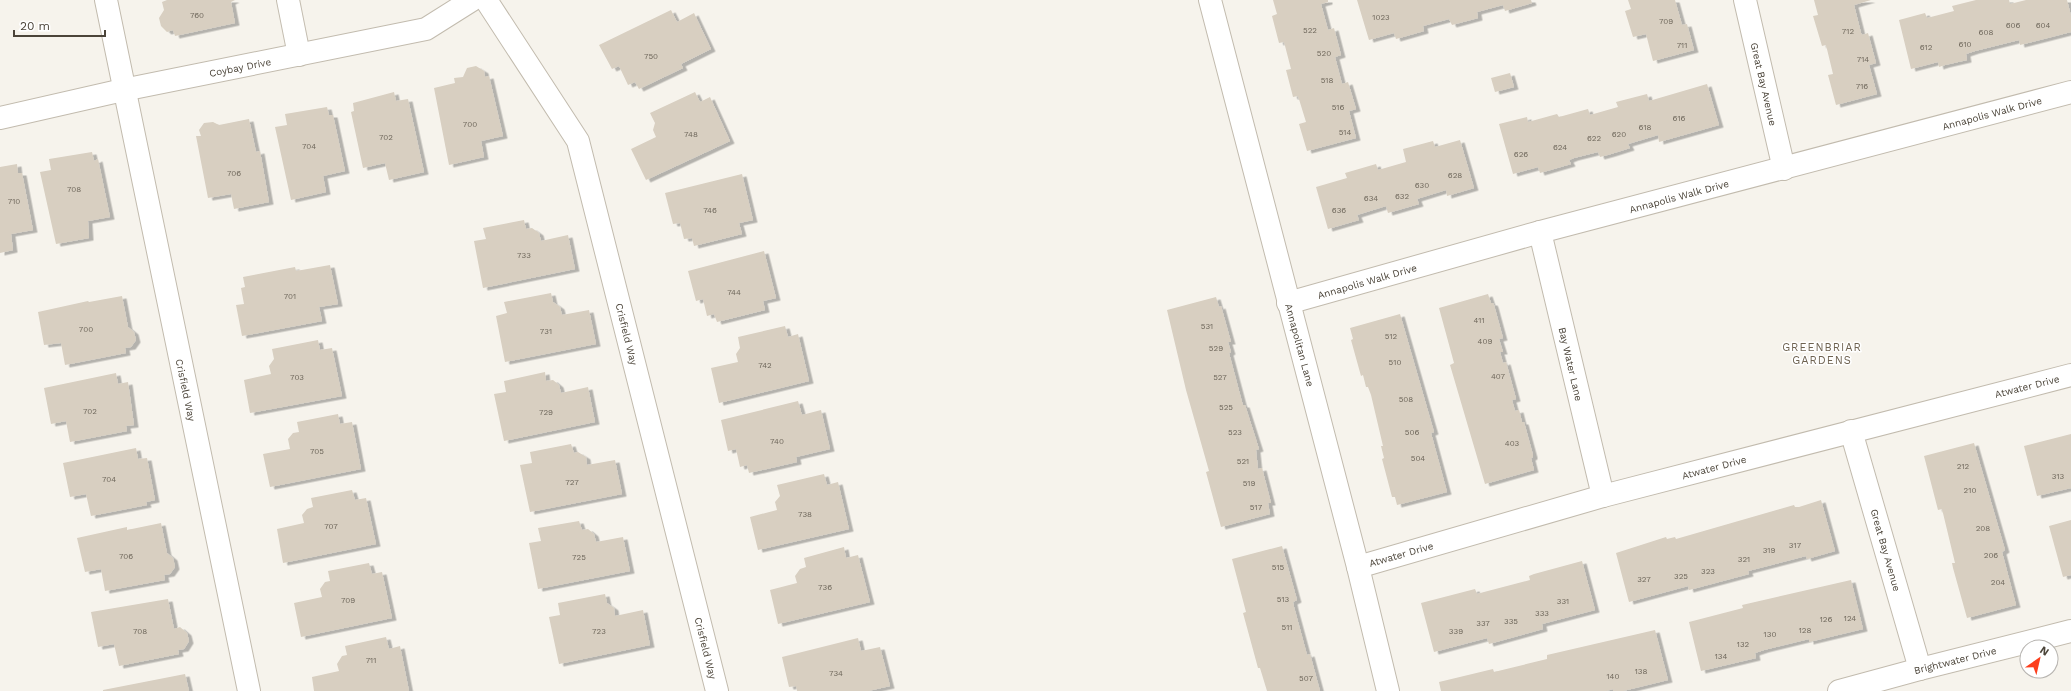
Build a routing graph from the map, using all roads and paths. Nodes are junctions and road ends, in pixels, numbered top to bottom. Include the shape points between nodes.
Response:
1 (106, 0) edge
2 (288, 0) edge
3 (472, 0) edge
4 (486, 0) edge
5 (1210, 0) edge
6 (1745, 0) edge
7 (299, 55) junction
8 (123, 90) junction
9 (2071, 92) edge
10 (0, 118) edge
11 (1784, 169) junction
12 (1540, 232) junction
13 (1288, 303) junction
14 (2071, 374) edge
15 (1852, 431) junction
16 (1603, 496) junction
17 (1358, 567) junction
18 (2071, 631) edge
19 (1920, 668) junction
20 (249, 691) edge
21 (716, 691) edge
22 (1388, 691) edge
23 (1839, 691) edge

1 - 8 street, Crisfield Way
2 - 7 street
3 - 7 street, Coybay Drive via 426,29
4 - 21 street, Crisfield Way via 578,141
5 - 13 street, Annapolitan Lane
6 - 11 street, Great Bay Avenue
7 - 8 street, Coybay Drive
8 - 10 street, Coybay Drive
8 - 20 street, Crisfield Way
9 - 11 street, Annapolis Walk Drive
11 - 12 street, Annapolis Walk Drive
12 - 13 street, Annapolis Walk Drive
12 - 16 street, Bay Water Lane
13 - 17 street, Annapolitan Lane
14 - 15 street, Atwater Drive
15 - 16 street, Atwater Drive
15 - 19 street, Great Bay Avenue
16 - 17 street, Atwater Drive
17 - 22 street, Annapolitan Lane
18 - 19 street, Brightwater Drive
19 - 23 street, Brightwater Drive

